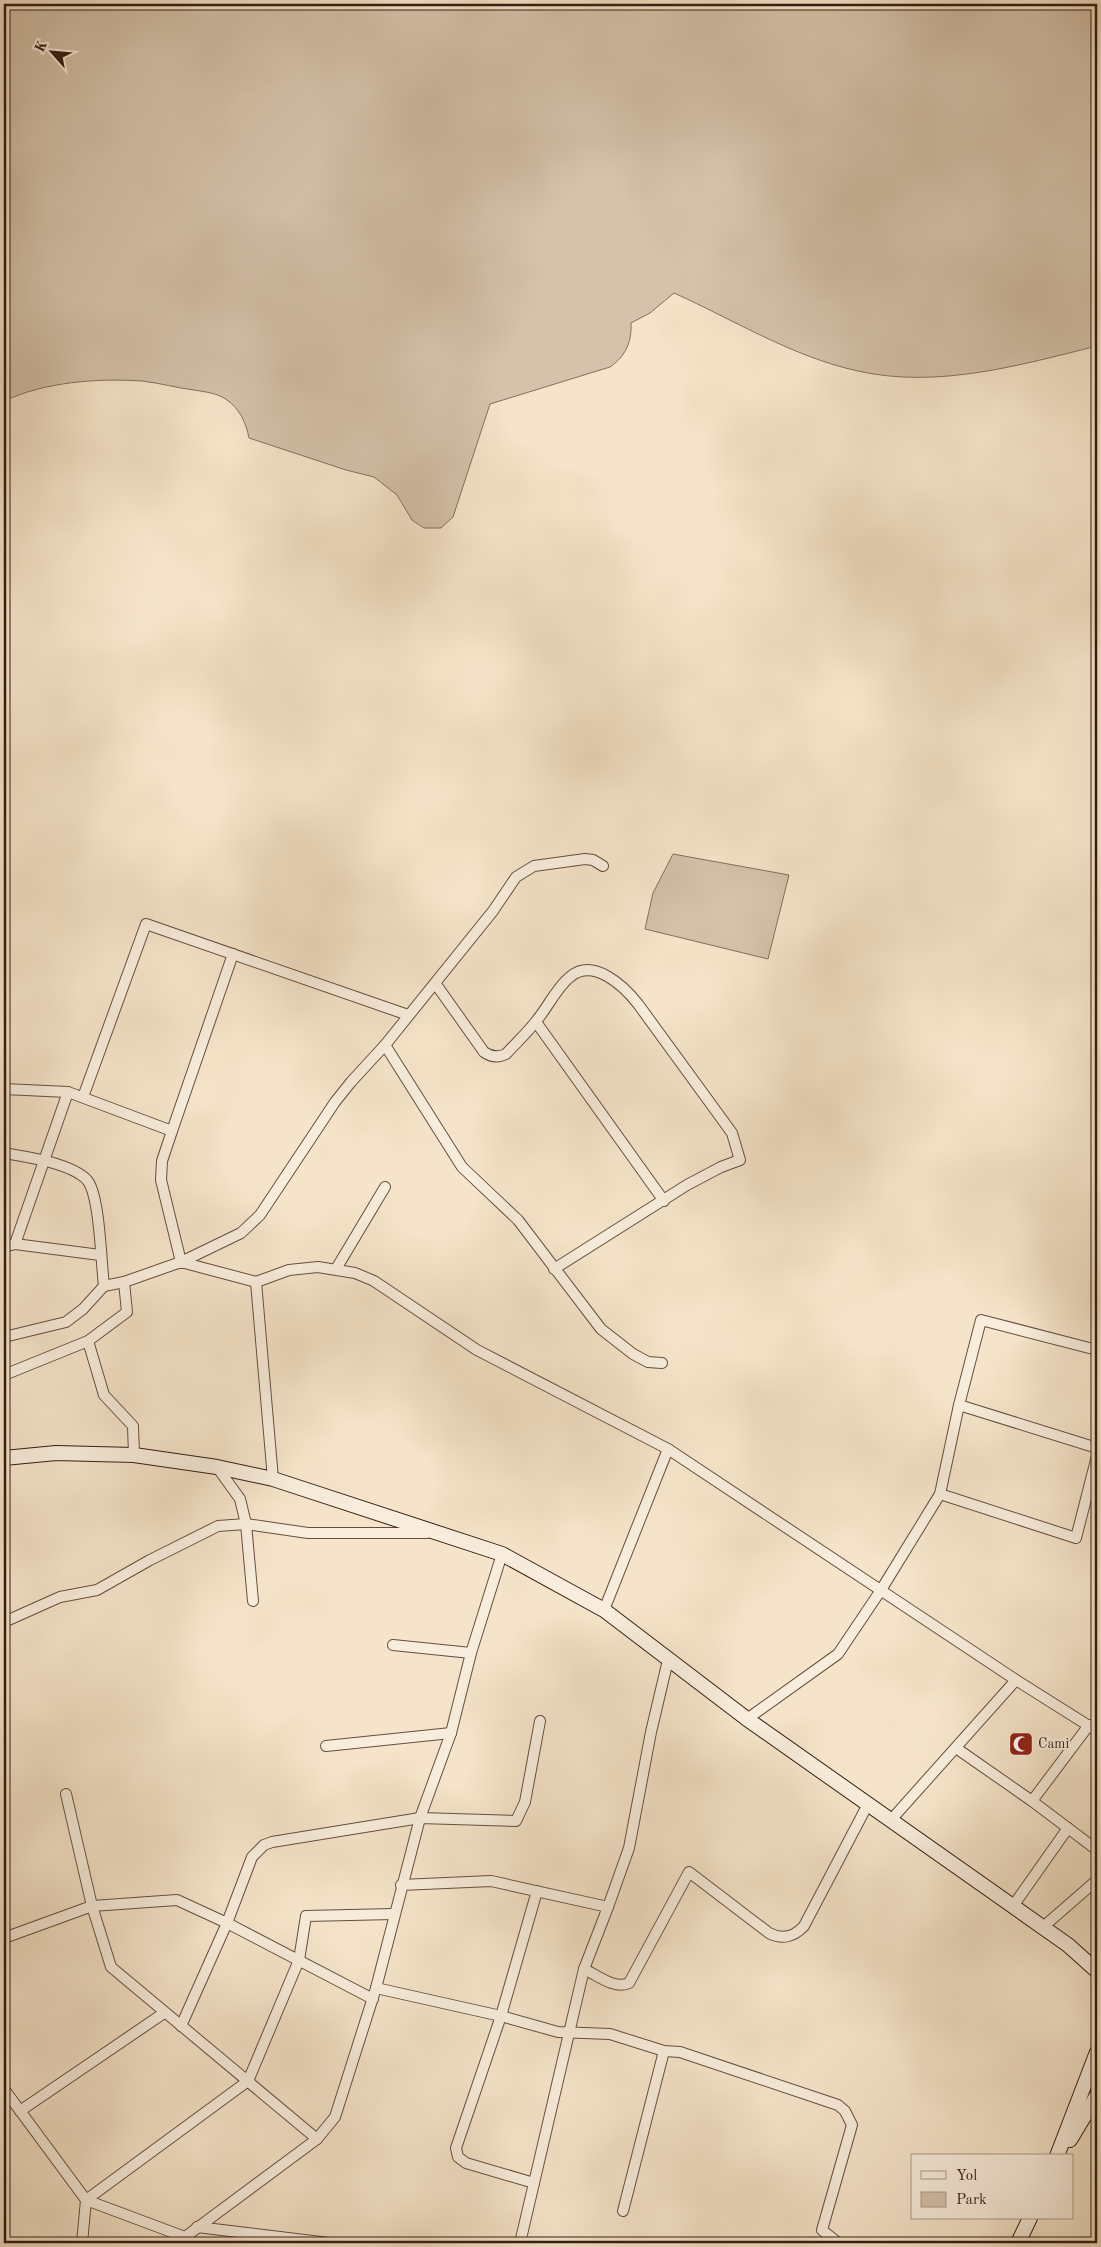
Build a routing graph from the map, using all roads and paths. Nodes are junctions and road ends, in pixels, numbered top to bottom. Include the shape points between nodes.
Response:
1 (603, 866) dead end
2 (233, 954) junction
3 (435, 983) junction
4 (408, 1015) junction
5 (536, 1022) junction
6 (385, 1045) junction
7 (4, 1089) edge
8 (68, 1092) junction
9 (83, 1098) junction
10 (172, 1131) junction
11 (4, 1153) edge
12 (43, 1161) junction
13 (385, 1187) dead end
14 (664, 1201) junction
15 (15, 1244) junction
16 (4, 1247) edge
17 (100, 1255) junction
18 (181, 1262) junction
19 (336, 1269) junction
20 (554, 1269) junction
21 (124, 1282) junction
22 (256, 1282) junction
23 (104, 1286) junction
24 (4, 1337) edge
25 (88, 1341) junction
26 (1097, 1350) edge
27 (662, 1363) dead end
28 (4, 1375) edge
29 (959, 1405) junction
30 (1097, 1448) edge
31 (668, 1449) junction
32 (134, 1455) junction
33 (1097, 1456) edge
34 (4, 1458) edge
35 (217, 1467) junction
36 (273, 1479) junction
37 (940, 1494) junction
38 (246, 1524) junction
39 (438, 1533) junction
40 (502, 1554) junction
41 (881, 1590) junction
42 (253, 1601) dead end
43 (604, 1610) junction
44 (4, 1622) edge
45 (393, 1645) dead end
46 (471, 1653) junction
47 (668, 1660) junction
48 (1016, 1680) junction
49 (747, 1719) junction
50 (540, 1721) dead end
51 (1093, 1728) edge
52 (451, 1733) junction
53 (326, 1746) dead end
54 (956, 1748) junction
55 (66, 1794) dead end
56 (1032, 1801) junction
57 (868, 1804) junction
58 (420, 1818) junction
59 (891, 1820) junction
60 (1068, 1828) junction
61 (1097, 1850) edge
62 (1097, 1880) edge
63 (402, 1885) junction
64 (537, 1892) junction
65 (92, 1906) junction
66 (1013, 1906) junction
67 (608, 1907) junction
68 (394, 1914) junction
69 (227, 1923) junction
70 (1043, 1927) junction
71 (4, 1938) edge
72 (1068, 1945) junction
73 (1097, 1957) edge
74 (299, 1960) junction
75 (584, 1969) junction
76 (1097, 1971) edge
77 (376, 1988) junction
78 (373, 1999) junction
79 (164, 2012) junction
80 (501, 2016) junction
81 (181, 2026) junction
82 (568, 2032) junction
83 (664, 2051) junction
84 (1097, 2052) edge
85 (248, 2081) junction
86 (4, 2089) edge
87 (1097, 2094) edge
88 (20, 2111) junction
89 (317, 2139) junction
90 (1058, 2154) edge
91 (1062, 2154) edge
92 (534, 2183) junction
93 (86, 2200) junction
94 (623, 2211) dead end
95 (1029, 2220) edge
96 (197, 2227) junction
97 (82, 2243) edge
98 (329, 2243) edge
99 (520, 2243) edge
100 (838, 2243) edge
101 (1018, 2243) edge

1 - 3 street via 585,859 543,864 521,873
2 - 4 street
2 - 9 street via 146,924
2 - 10 street
3 - 4 street
3 - 5 street via 484,1052 491,1056 506,1054
4 - 6 street
5 - 14 street
5 - 14 street via 573,974 588,970 607,976 638,1004 732,1133 740,1160 701,1177
6 - 18 street via 335,1102 250,1226
6 - 20 street via 452,1154 518,1220
7 - 8 street
8 - 9 street
8 - 12 street
9 - 10 street
10 - 18 street via 162,1161 161,1180
11 - 12 street
12 - 15 street
12 - 17 street via 76,1173 85,1178 92,1188 96,1200
13 - 19 street
14 - 20 street
15 - 16 street
15 - 17 street
17 - 23 street
18 - 21 street
18 - 22 street
19 - 22 street via 288,1270
19 - 31 street via 374,1281 478,1350
20 - 27 street via 601,1329 633,1354 648,1362
21 - 23 street
21 - 25 street via 127,1312
22 - 36 street
23 - 24 street via 66,1322
25 - 28 street
25 - 32 street via 104,1395 133,1426
26 - 29 street via 981,1320
29 - 30 street
29 - 37 street
31 - 41 street
31 - 43 street
32 - 34 street via 56,1453
32 - 35 street
33 - 37 street via 1076,1538
35 - 36 street
35 - 38 street via 240,1499
36 - 39 street
37 - 41 street
38 - 39 street via 308,1533
38 - 42 street
38 - 44 street via 218,1526 97,1590 60,1597
39 - 40 street
40 - 43 street
40 - 46 street
41 - 48 street
41 - 49 street via 838,1654
43 - 47 street
45 - 46 street
46 - 52 street
47 - 49 street
47 - 67 street via 629,1848
48 - 51 street
48 - 54 street
49 - 57 street
50 - 58 street via 525,1802 516,1821
51 - 56 street
52 - 53 street
52 - 58 street
54 - 56 street
54 - 59 street
55 - 65 street
56 - 60 street
57 - 59 street
57 - 75 street via 804,1926 794,1935 782,1937 769,1932 688,1872 629,1983 615,1984
58 - 63 street
58 - 69 street via 264,1844 252,1856
59 - 66 street
60 - 61 street
60 - 66 street
62 - 70 street
63 - 64 street via 491,1881
63 - 68 street
64 - 67 street
64 - 80 street
65 - 69 street via 177,1900
65 - 71 street
65 - 79 street via 111,1967
66 - 70 street
67 - 75 street
68 - 74 street via 306,1916
68 - 77 street
69 - 74 street
69 - 81 street
70 - 72 street
72 - 73 street
72 - 76 street
74 - 78 street
74 - 85 street
75 - 82 street
77 - 78 street
77 - 80 street
78 - 89 street via 335,2117
79 - 81 street
79 - 88 street
80 - 82 street
80 - 92 street via 456,2148 461,2161 466,2164
81 - 85 street
82 - 83 street via 620,2036
82 - 92 street
83 - 94 street
83 - 100 street via 680,2052 781,2084 838,2105 845,2111 852,2126 822,2230
84 - 90 street
85 - 89 street
85 - 93 street
86 - 88 street
87 - 91 street
88 - 93 street
89 - 96 street
92 - 99 street
93 - 96 street via 185,2237
93 - 97 street
95 - 101 street
96 - 98 street

